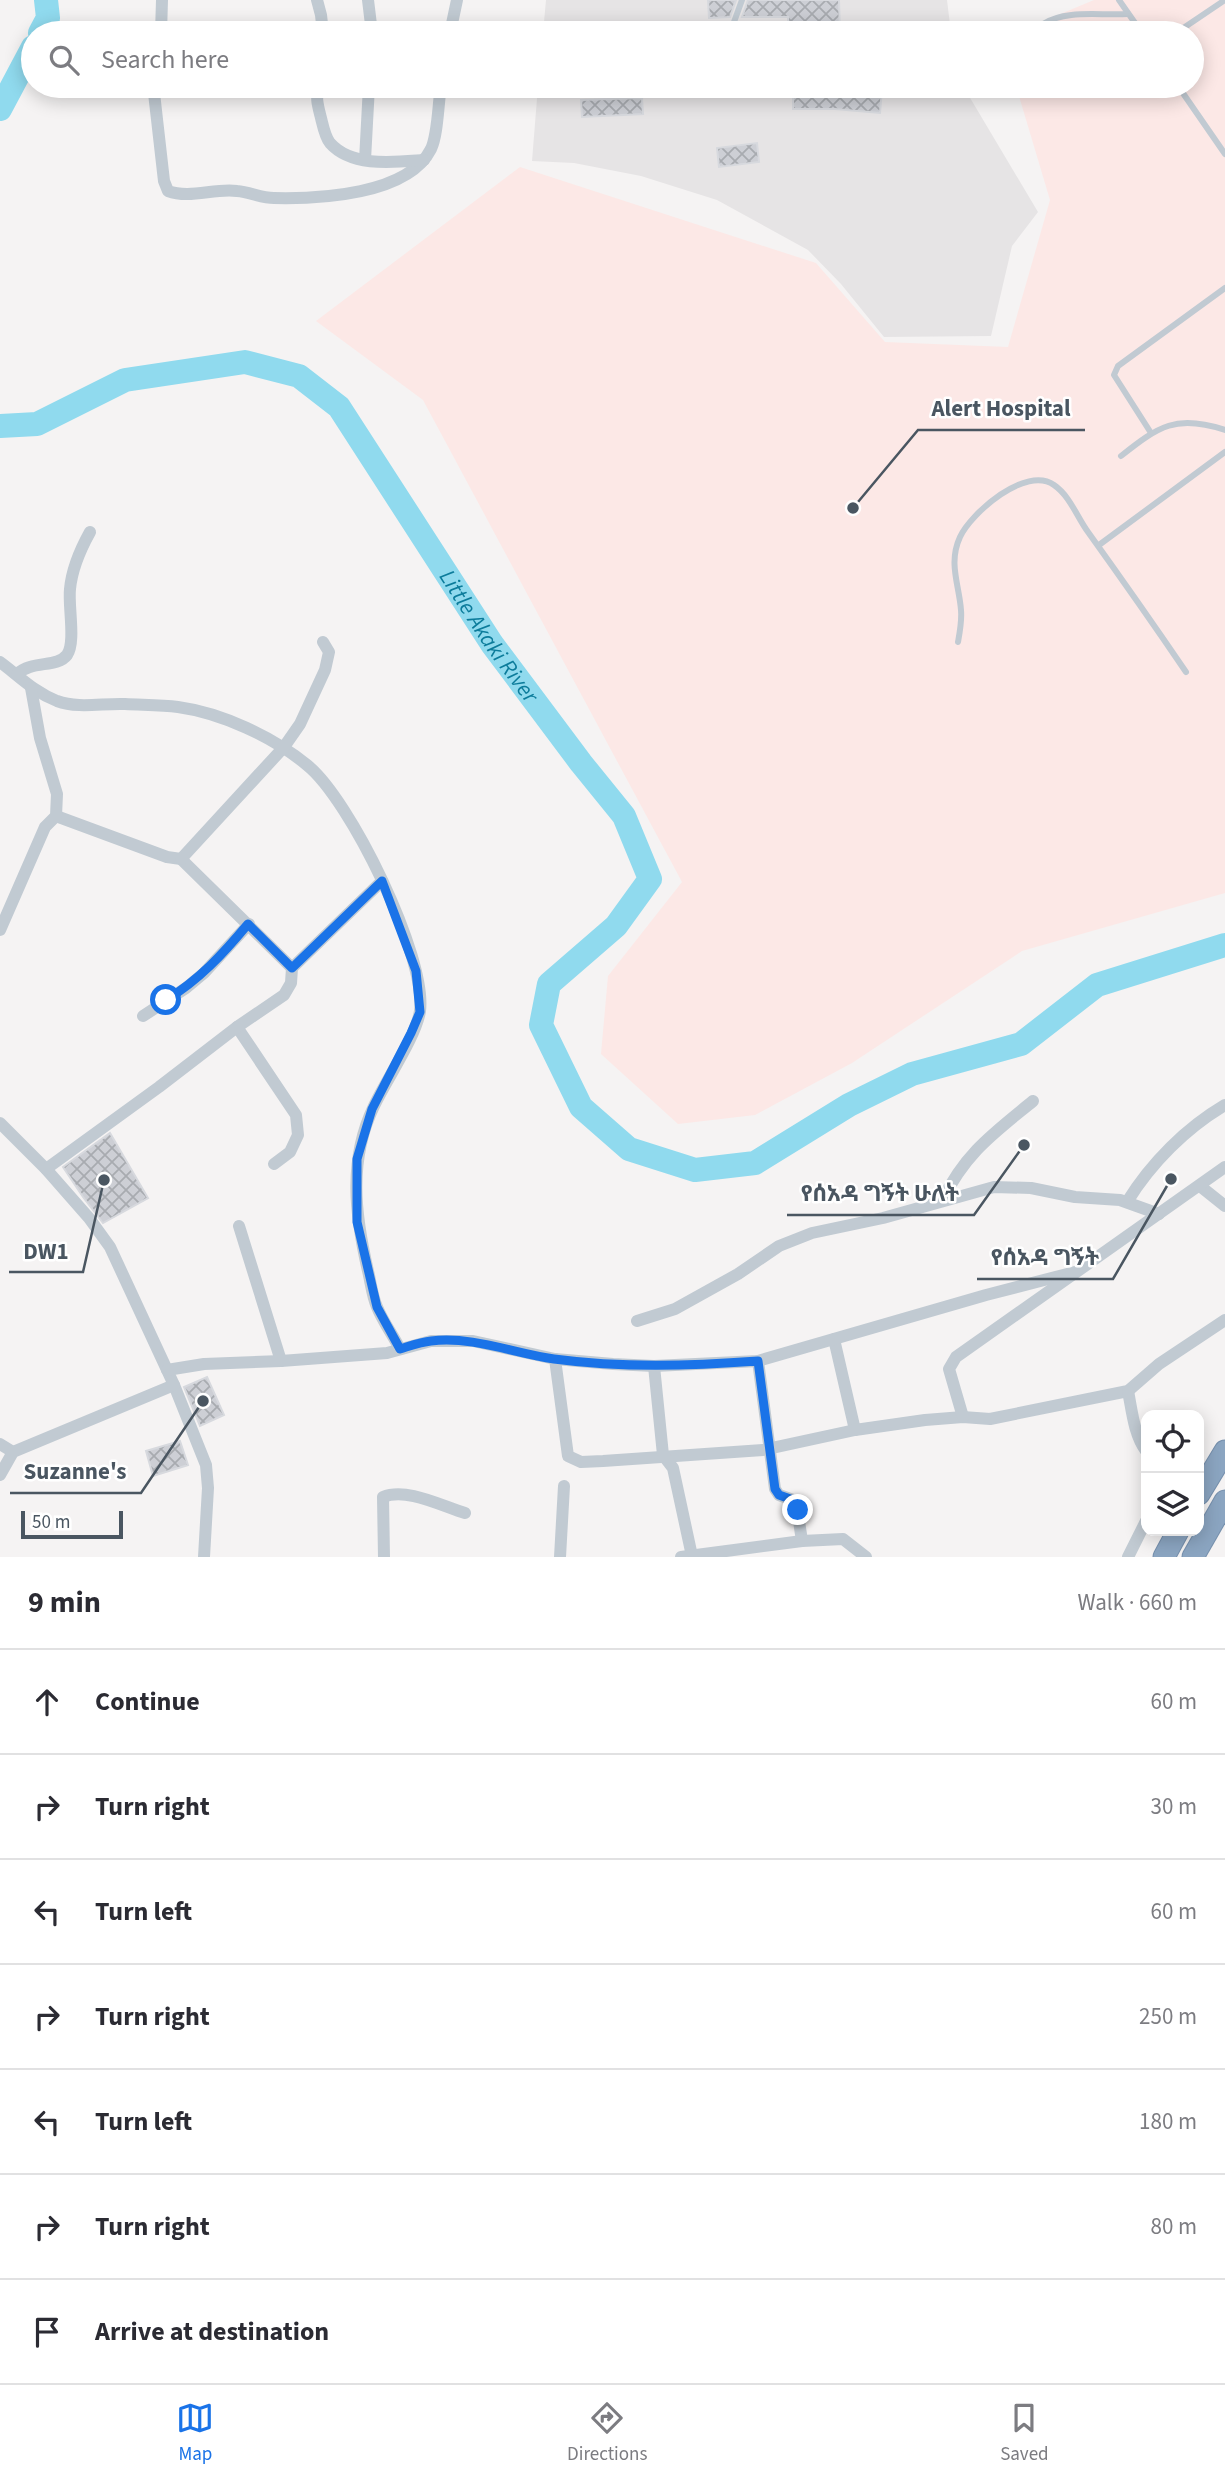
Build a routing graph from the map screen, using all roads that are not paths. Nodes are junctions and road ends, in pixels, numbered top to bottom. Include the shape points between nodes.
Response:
1 (162, 0) edge
2 (317, 0) edge
3 (368, 0) edge
4 (457, 0) edge
5 (742, 0) edge
6 (1119, 0) edge
7 (1225, 0) edge
8 (1128, 14) junction
9 (161, 21) edge
10 (321, 21) edge
11 (371, 21) edge
12 (453, 21) edge
13 (734, 21) edge
14 (1048, 21) edge
15 (1133, 21) edge
16 (1194, 21) edge
17 (154, 98) edge
18 (317, 98) edge
19 (368, 98) edge
20 (439, 98) edge
21 (1186, 98) edge
22 (1225, 154) edge
23 (365, 160) junction
24 (425, 160) junction
25 (1225, 288) edge
26 (1225, 430) edge
27 (1151, 433) junction
28 (1225, 452) edge
29 (1121, 456) dead end
30 (90, 532) dead end
31 (1099, 545) junction
32 (323, 642) dead end
33 (958, 642) dead end
34 (0, 662) edge
35 (1186, 672) dead end
36 (17, 674) junction
37 (31, 688) junction
38 (284, 747) junction
39 (56, 816) junction
40 (181, 859) junction
41 (382, 881) junction
42 (3, 913) edge
43 (248, 924) junction
44 (0, 930) edge
45 (292, 968) junction
46 (143, 1016) dead end
47 (237, 1027) junction
48 (1033, 1101) dead end
49 (1225, 1105) edge
50 (0, 1124) edge
51 (274, 1164) dead end
52 (1225, 1167) edge
53 (46, 1169) junction
54 (1200, 1186) junction
55 (942, 1201) junction
56 (1127, 1202) junction
57 (1225, 1206) edge
58 (1160, 1214) junction
59 (239, 1226) dead end
60 (1075, 1272) junction
61 (1225, 1320) edge
62 (637, 1321) dead end
63 (834, 1339) junction
64 (400, 1349) junction
65 (555, 1359) junction
66 (281, 1361) junction
67 (758, 1361) junction
68 (654, 1366) junction
69 (167, 1370) junction
70 (174, 1385) junction
71 (1128, 1391) junction
72 (963, 1417) junction
73 (855, 1430) junction
74 (1141, 1442) edge
75 (0, 1444) edge
76 (771, 1447) junction
77 (1225, 1451) edge
78 (13, 1452) junction
79 (663, 1455) junction
80 (0, 1475) edge
81 (564, 1486) dead end
82 (1204, 1486) edge
83 (1225, 1501) edge
84 (466, 1513) dead end
85 (1141, 1531) edge
86 (1175, 1536) edge
87 (802, 1541) junction
88 (686, 1556) edge
89 (204, 1557) edge
90 (384, 1557) edge
91 (560, 1557) edge
92 (866, 1557) edge
93 (1128, 1557) edge
94 (1164, 1557) edge
95 (1193, 1557) edge

1 - 9 street
2 - 10 street
3 - 11 street
4 - 12 street
5 - 13 lane
6 - 8 lane
7 - 16 lane
8 - 14 lane via 1073,15
8 - 15 lane
17 - 24 street via 164,181 168,191 178,194 224,190 273,198 336,197 371,190
18 - 23 street via 330,143
19 - 23 street
20 - 24 street via 432,146
21 - 22 lane
23 - 24 street
25 - 27 lane via 1118,366 1114,375
26 - 27 lane via 1186,421
27 - 29 lane
28 - 31 lane
30 - 36 street via 70,590 68,653 60,662 25,667
31 - 33 lane via 1056,485 1030,481 1002,493 960,536 953,571 961,610
31 - 35 lane
32 - 38 street via 329,652 325,670
34 - 36 street
36 - 37 street
37 - 38 street via 58,701 86,706 179,707 230,722
37 - 39 street via 57,794
38 - 40 street
38 - 41 street via 310,767 331,792 362,838
39 - 40 street
39 - 42 street via 45,827
40 - 43 street
41 - 45 street
41 - 64 street via 416,971 420,1012 372,1109 357,1159 357,1222 377,1307
42 - 44 street
43 - 45 street
43 - 46 street via 204,973
45 - 47 street via 284,995
47 - 51 street via 296,1115 298,1135 290,1152
47 - 53 street
48 - 55 street via 962,1164
49 - 56 street via 1165,1153
50 - 53 street
52 - 54 street
53 - 69 street via 110,1247
54 - 57 street
54 - 58 street
55 - 56 street via 1007,1187
55 - 62 street via 812,1233 779,1246 738,1275 675,1309
56 - 58 street
58 - 60 street
59 - 66 street
60 - 63 street
60 - 72 street via 956,1357 949,1369
61 - 71 street
63 - 67 street
63 - 73 street
64 - 65 street via 431,1341 473,1341
64 - 66 street
65 - 68 street
65 - 79 street via 568,1456 581,1462
66 - 69 street
67 - 68 street
67 - 76 street
68 - 79 street
69 - 70 street
70 - 78 street
70 - 89 street via 206,1465
71 - 72 street via 990,1419
71 - 74 street
72 - 73 street
73 - 76 street
75 - 78 street
76 - 79 street
76 - 87 street via 775,1489 796,1501
77 - 82 highway
78 - 80 street
79 - 88 street via 673,1468
81 - 91 street
83 - 95 highway
84 - 90 street via 408,1496 383,1497
85 - 93 street
86 - 94 highway
87 - 88 street
87 - 92 street via 843,1539

